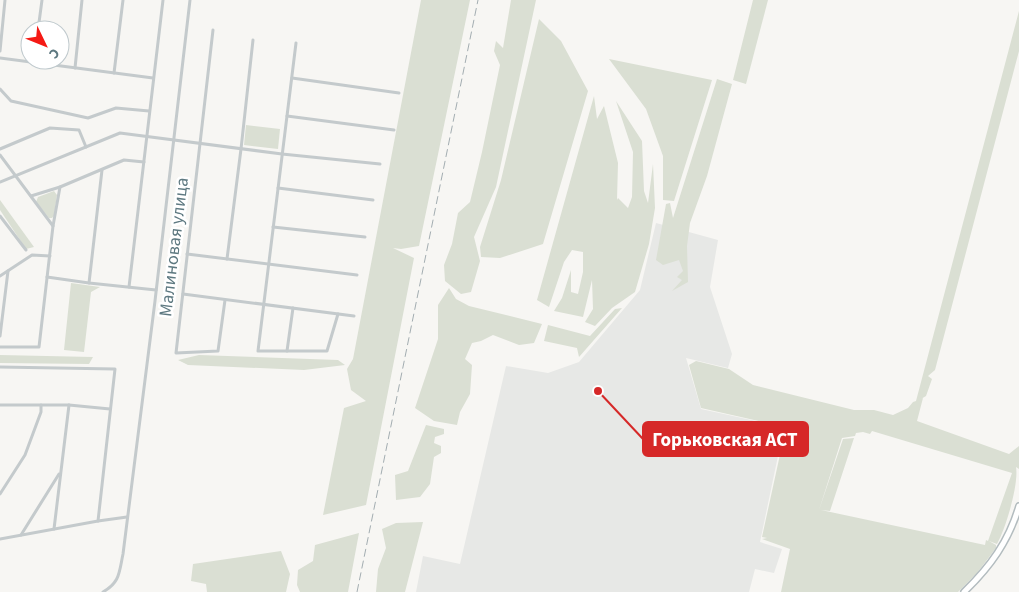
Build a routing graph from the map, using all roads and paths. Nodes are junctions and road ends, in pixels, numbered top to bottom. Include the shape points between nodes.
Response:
1 (5, 0) edge
2 (42, 0) edge
3 (82, 0) edge
4 (122, 0) edge
5 (163, 0) edge
6 (190, 0) edge
7 (39, 20) edge
8 (213, 30) dead end
9 (253, 40) dead end
10 (296, 43) dead end
11 (0, 51) edge
12 (0, 58) edge
13 (20, 60) edge
14 (70, 67) edge
15 (74, 68) junction
16 (114, 73) junction
17 (153, 78) junction
18 (292, 78) junction
19 (0, 89) edge
20 (399, 93) dead end
21 (149, 111) junction
22 (287, 116) junction
23 (394, 130) dead end
24 (146, 136) junction
25 (173, 139) junction
26 (201, 143) junction
27 (86, 147) junction
28 (0, 149) edge
29 (242, 149) junction
30 (282, 154) junction
31 (0, 155) edge
32 (144, 162) junction
33 (380, 164) dead end
34 (102, 170) junction
35 (16, 176) junction
36 (0, 182) edge
37 (60, 187) junction
38 (278, 188) junction
39 (31, 196) junction
40 (373, 200) dead end
41 (0, 216) edge
42 (53, 226) junction
43 (273, 226) junction
44 (365, 237) dead end
45 (26, 250) dead end
46 (187, 254) junction
47 (50, 256) junction
48 (227, 259) junction
49 (268, 264) junction
50 (8, 271) junction
51 (357, 275) dead end
52 (0, 276) edge
53 (47, 277) junction
54 (89, 283) junction
55 (129, 287) junction
56 (156, 290) junction
57 (183, 294) junction
58 (225, 300) junction
59 (264, 304) junction
60 (294, 308) junction
61 (338, 314) junction
62 (354, 316) dead end
63 (0, 336) edge
64 (0, 347) edge
65 (287, 351) junction
66 (0, 367) edge
67 (0, 405) edge
68 (41, 405) junction
69 (69, 406) junction
70 (110, 409) junction
71 (61, 472) junction
72 (0, 494) edge
73 (1019, 506) edge
74 (127, 517) junction
75 (98, 521) junction
76 (54, 529) junction
77 (21, 535) junction
78 (0, 539) edge
79 (103, 592) edge
80 (964, 592) edge

1 - 11 street
2 - 7 street
3 - 15 street
4 - 16 street
5 - 17 street
6 - 25 street
8 - 26 street, Малиновая улица
9 - 29 street
10 - 18 street
12 - 13 street
14 - 15 street
15 - 16 street
16 - 17 street
17 - 21 street
18 - 20 street
18 - 22 street
19 - 21 street via 11,101 88,118 116,108
21 - 24 street
22 - 23 street
22 - 30 street
24 - 25 street
24 - 27 street via 120,133
24 - 32 street
25 - 26 street
25 - 56 street
26 - 29 street
26 - 46 street, Малиновая улица
27 - 28 street via 79,130 50,128
27 - 35 street
29 - 30 street
29 - 48 street
30 - 33 street
30 - 38 street
31 - 35 street
32 - 34 street via 124,160
32 - 55 street
34 - 37 street
34 - 54 street
35 - 36 street
35 - 39 street
37 - 39 street
37 - 42 street
38 - 40 street
38 - 43 street
39 - 42 street
41 - 45 street
42 - 47 street
43 - 44 street
43 - 49 street
46 - 48 street
46 - 57 street, Малиновая улица
47 - 50 street via 32,255
47 - 53 street
48 - 49 street
49 - 51 street
49 - 59 street
50 - 52 street
50 - 63 street
53 - 54 street
53 - 64 street via 38,347
54 - 55 street
55 - 56 street
56 - 74 street
57 - 58 street
57 - 58 street, Малиновая улица via 176,353 218,351
58 - 59 street
59 - 60 street
59 - 65 street via 258,351
60 - 61 street
60 - 65 street
61 - 62 street
61 - 65 street via 327,352
66 - 70 street via 116,369
67 - 68 street
68 - 69 street
68 - 72 street via 25,455
69 - 70 street
69 - 71 street
70 - 75 street
71 - 76 street
71 - 77 street
73 - 80 main road via 1002,548 989,567
74 - 75 street
74 - 79 street via 119,575 113,586
75 - 76 street
76 - 77 street
77 - 78 street

